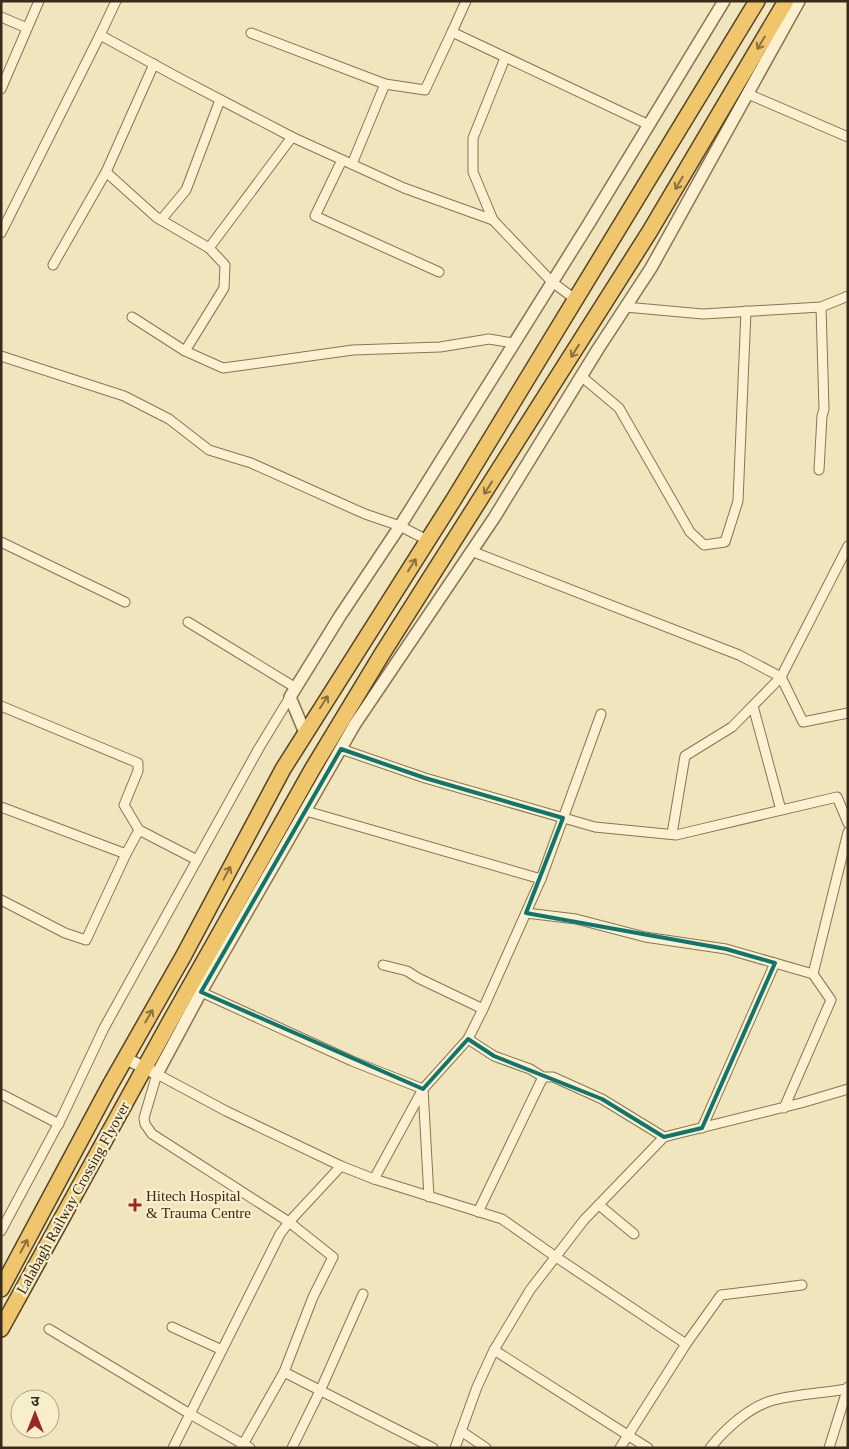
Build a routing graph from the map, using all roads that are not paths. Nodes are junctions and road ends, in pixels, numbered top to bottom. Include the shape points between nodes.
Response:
1 (39, 1) edge
2 (116, 1) edge
3 (466, 1) edge
4 (724, 1) edge
5 (757, 1) edge
6 (786, 1) edge
7 (799, 1) edge
8 (1, 17) edge
9 (27, 28) junction
10 (452, 32) junction
11 (251, 33) dead end
12 (100, 35) junction
13 (504, 58) junction
14 (154, 64) junction
15 (385, 84) junction
16 (1, 89) edge
17 (748, 94) junction
18 (220, 100) junction
19 (649, 125) junction
20 (292, 137) junction
21 (848, 137) edge
22 (342, 160) junction
23 (352, 164) junction
24 (106, 172) junction
25 (161, 220) junction
26 (493, 220) junction
27 (1, 233) edge
28 (209, 248) junction
29 (54, 266) dead end
30 (439, 272) dead end
31 (552, 282) junction
32 (848, 296) edge
33 (575, 300) junction
34 (821, 307) junction
35 (624, 308) junction
36 (746, 311) junction
37 (132, 317) dead end
38 (588, 330) junction
39 (513, 343) junction
40 (598, 349) junction
41 (185, 351) junction
42 (1, 356) edge
43 (581, 376) junction
44 (819, 470) dead end
45 (400, 526) junction
46 (428, 540) junction
47 (1, 542) edge
48 (848, 546) edge
49 (472, 551) junction
50 (125, 602) dead end
51 (188, 622) dead end
52 (781, 677) junction
53 (293, 692) junction
54 (1, 706) edge
55 (753, 706) junction
56 (848, 713) edge
57 (601, 714) dead end
58 (340, 724) junction
59 (355, 724) junction
60 (305, 733) junction
61 (341, 748) junction
62 (1, 807) edge
63 (781, 810) junction
64 (306, 811) junction
65 (563, 818) junction
66 (848, 823) edge
67 (139, 830) junction
68 (848, 832) edge
69 (672, 834) junction
70 (126, 854) junction
71 (197, 860) junction
72 (541, 879) junction
73 (1, 900) edge
74 (526, 913) junction
75 (775, 963) junction
76 (383, 965) dead end
77 (813, 974) junction
78 (201, 992) junction
79 (483, 1009) junction
80 (468, 1039) junction
81 (125, 1058) junction
82 (151, 1071) junction
83 (543, 1077) junction
84 (423, 1089) junction
85 (848, 1089) edge
86 (1, 1094) edge
87 (784, 1108) junction
88 (59, 1124) junction
89 (702, 1128) junction
90 (664, 1137) junction
91 (340, 1166) junction
92 (374, 1179) junction
93 (429, 1197) junction
94 (599, 1205) junction
95 (478, 1212) junction
96 (288, 1222) junction
97 (1, 1231) edge
98 (634, 1234) dead end
99 (556, 1257) junction
100 (802, 1285) dead end
101 (1, 1290) edge
102 (363, 1294) dead end
103 (172, 1327) dead end
104 (1, 1329) edge
105 (49, 1329) dead end
106 (686, 1344) junction
107 (222, 1350) junction
108 (494, 1350) junction
109 (284, 1372) junction
110 (847, 1388) edge
111 (320, 1391) junction
112 (190, 1414) junction
113 (461, 1431) junction
114 (629, 1436) junction
115 (245, 1447) edge
116 (173, 1448) edge
117 (292, 1448) edge
118 (433, 1448) edge
119 (455, 1448) edge
120 (486, 1448) edge
121 (620, 1448) edge
122 (648, 1448) edge
123 (710, 1448) edge
124 (829, 1448) edge

1 - 9 street
2 - 12 street
3 - 10 street
4 - 19 street
5 - 33 highway, Lalabagh Railway Crossing Flyover
6 -> 38 highway, Lalabagh Railway Crossing Flyover via 650,232
7 - 17 street
8 - 9 street
9 - 16 street
10 - 13 street
10 - 15 street via 425,90
11 - 15 street
12 - 14 street
12 - 27 street
13 - 19 street
13 - 26 street via 473,138 473,172
14 - 18 street
14 - 24 street
15 - 23 street
17 - 21 street
17 - 35 street via 651,268
18 - 20 street
18 - 25 street via 186,190
19 - 31 street
20 - 22 street
20 - 28 street
22 - 23 street
22 - 30 street via 316,216
23 - 26 street via 404,188
24 - 25 street
24 - 29 street
25 - 28 street
26 - 31 street
28 - 41 street via 225,266 224,288
31 - 33 street
31 - 39 street
32 - 34 street
33 - 46 highway, Lalabagh Railway Crossing Flyover
34 - 36 street
34 - 44 street via 824,408
35 - 36 street via 703,314
35 - 40 street
36 - 43 street via 738,502 725,542 704,545 690,532 619,408
37 - 41 street
38 - 40 street
38 -> 58 highway, Lalabagh Railway Crossing Flyover
39 - 41 street via 489,339 440,347 353,350 223,368
39 - 45 street
40 - 43 street
42 - 45 street via 124,396 169,419 209,450 251,463 365,514
43 - 49 street
45 - 46 street
45 - 53 street
60 -> 46 highway, Lalabagh Railway Crossing Flyover
47 - 50 street
48 - 52 street
49 - 52 street via 739,655
49 - 59 street
51 - 53 street
52 - 55 street
52 - 56 street via 803,722
53 - 60 street
53 - 71 street
54 - 67 street via 138,763 138,771 124,805
55 - 63 street
55 - 69 street via 732,727 684,756
57 - 65 street
58 - 59 street
58 - 82 highway, Lalabagh Railway Crossing Flyover via 313,768
59 - 61 street
81 -> 60 highway, Lalabagh Railway Crossing Flyover
61 - 64 street
61 - 65 street via 425,778
62 - 70 street
63 - 66 street via 837,797
63 - 69 street
64 - 72 street
64 - 78 street
65 - 69 street via 595,827
65 - 72 street
67 - 70 street
67 - 71 street
68 - 77 street
70 - 73 street via 86,940 65,933
71 - 88 street via 104,1028
72 - 74 street
74 - 75 street via 576,919 645,937 726,949
74 - 79 street
75 - 77 street
75 - 89 street
76 - 79 street via 407,971
77 - 87 street via 831,1000
78 - 82 street
78 - 84 street via 352,1061
79 - 80 street
80 - 83 street via 494,1056
80 - 84 street
81 - 82 street
101 -> 81 highway, Lalabagh Railway Crossing Flyover
82 - 91 street
82 - 96 street via 144,1118 152,1134
82 - 104 highway, Lalabagh Railway Crossing Flyover via 127,1100
83 - 90 street via 553,1077 602,1099
83 - 95 street
84 - 92 street
84 - 93 street
85 - 87 street
86 - 88 street
87 - 89 street
88 - 97 street
89 - 90 street
90 - 94 street
91 - 92 street
91 - 96 street
92 - 93 street
93 - 95 street
94 - 98 street
94 - 99 street
95 - 99 street via 502,1220
96 - 107 street
96 - 109 street via 333,1257 313,1297
99 - 106 street
99 - 108 street via 530,1290
100 - 106 street via 721,1296
102 - 111 street
103 - 107 street
105 - 112 street
106 - 114 street
107 - 112 street
108 - 113 street
108 - 114 street
109 - 111 street
109 - 115 street
110 - 123 street via 773,1400 755,1408 724,1431
110 - 124 street
111 - 117 street
111 - 118 street
112 - 115 street
112 - 116 street
113 - 119 street
113 - 120 street
114 - 121 street
114 - 122 street

